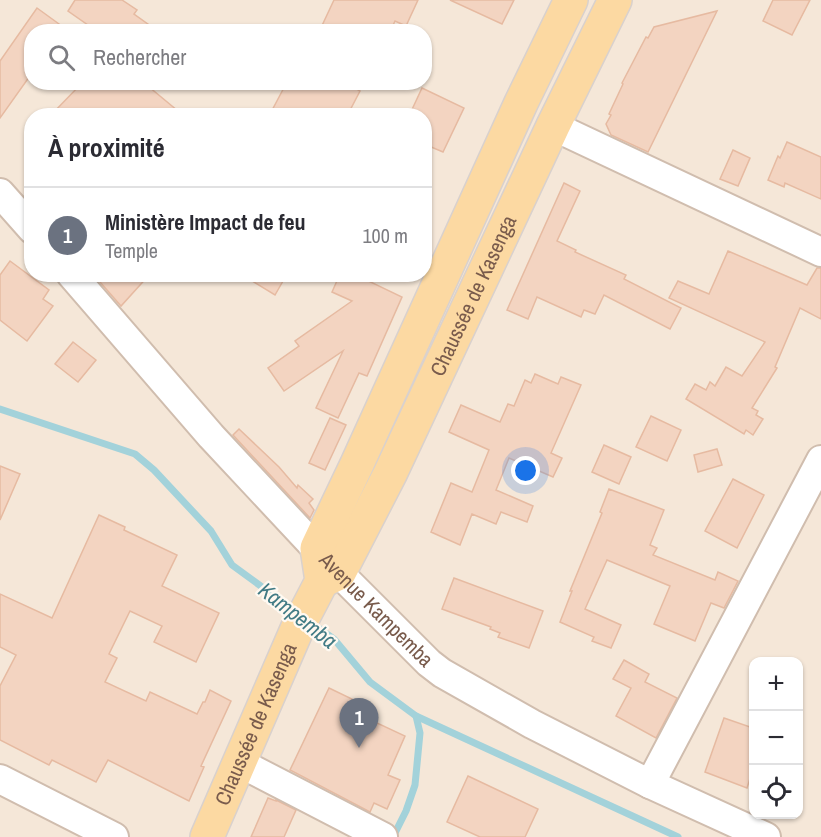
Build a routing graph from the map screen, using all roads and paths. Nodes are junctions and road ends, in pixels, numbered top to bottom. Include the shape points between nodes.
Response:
1 (572, 0) edge
2 (615, 0) edge
3 (553, 126) junction
4 (0, 193) edge
5 (24, 220) edge
6 (821, 252) edge
7 (78, 282) edge
8 (821, 460) edge
9 (317, 548) junction
10 (326, 582) junction
11 (240, 763) junction
12 (0, 779) edge
13 (650, 784) junction
14 (379, 834) edge
15 (114, 837) edge
16 (207, 837) edge
17 (766, 837) edge

1 - 9 main road, Chaussée de Kasenga
2 - 3 main road, Chaussée de Kasenga
3 - 6 street
3 - 10 main road, Chaussée de Kasenga via 390,474
4 - 5 street
7 - 9 street, Avenue Kampemba via 211,436
8 - 13 street
9 - 10 main road
10 - 11 main road, Chaussée de Kasenga via 298,627
10 - 13 street, Avenue Kampemba via 441,673
11 - 14 street
11 - 16 main road, Chaussée de Kasenga
12 - 15 street
13 - 17 street, Avenue Kampemba

